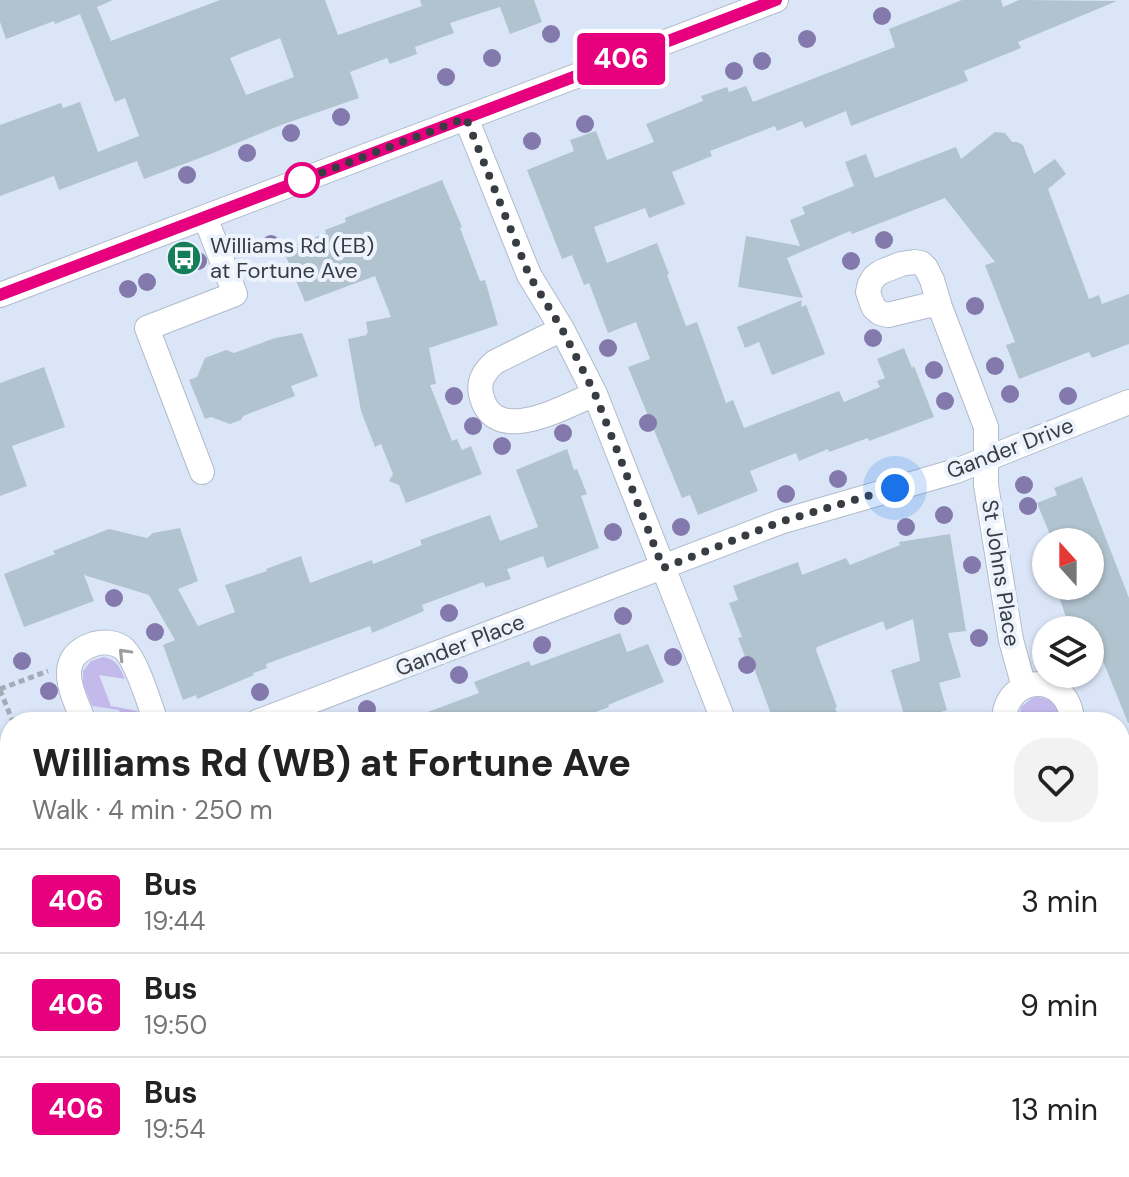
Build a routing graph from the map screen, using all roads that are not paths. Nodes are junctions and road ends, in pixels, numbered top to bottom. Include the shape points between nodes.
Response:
1 (762, 2) edge
2 (466, 118) junction
3 (205, 217) junction
4 (0, 295) edge
5 (940, 307) dead end
6 (562, 329) junction
7 (595, 394) junction
8 (1129, 402) edge
9 (987, 457) junction
10 (202, 472) dead end
11 (663, 568) junction
12 (1024, 687) junction
13 (80, 712) edge
14 (152, 712) edge
15 (283, 712) edge
16 (720, 712) edge
17 (1004, 712) edge
18 (1071, 712) edge

1 - 2 street
2 - 3 street
2 - 6 street via 529,275
3 - 4 street
3 - 10 street via 235,294 147,328
5 - 9 street, St Johns Place via 986,427
6 - 7 street
6 - 7 street via 488,368 480,388 485,404 501,420 519,422
7 - 11 street
8 - 9 street, Gander Drive
9 - 11 street, Gander Drive via 956,471 804,514
9 - 12 street, St Johns Place via 986,485 1011,640
11 - 15 street, Gander Place
11 - 16 street
12 - 17 street
12 - 18 street via 1047,685 1058,690
14 -> 13 street via 126,650 108,642 86,647 71,662 70,684

